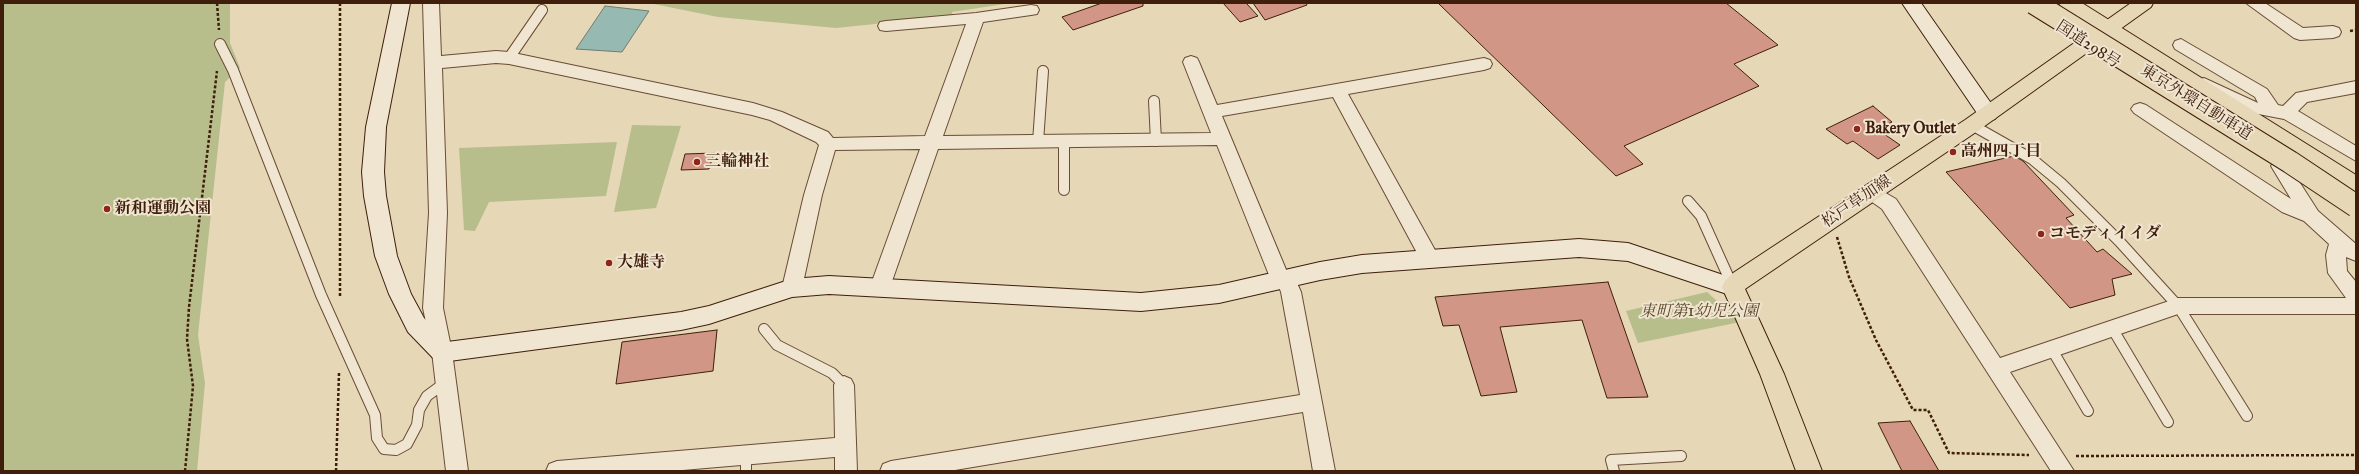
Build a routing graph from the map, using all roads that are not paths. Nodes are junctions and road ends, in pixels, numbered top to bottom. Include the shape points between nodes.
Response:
1 (401, 3) edge
2 (431, 3) edge
3 (1911, 3) edge
4 (2022, 3) edge
5 (2034, 3) edge
6 (2053, 3) edge
7 (2068, 3) edge
8 (2254, 3) edge
9 (2142, 4) edge
10 (542, 10) dead end
11 (1031, 10) dead end
12 (976, 18) junction
13 (886, 26) dead end
14 (2109, 28) junction
15 (2333, 32) dead end
16 (220, 44) road end
17 (2086, 45) junction
18 (2180, 45) dead end
19 (509, 58) junction
20 (1191, 62) dead end
21 (433, 63) junction
22 (1484, 64) dead end
23 (1043, 71) dead end
24 (2185, 76) junction
25 (2356, 87) edge
26 (1337, 89) junction
27 (1154, 102) dead end
28 (2140, 109) dead end
29 (1212, 112) junction
30 (2280, 112) junction
31 (1980, 120) junction
32 (1223, 139) junction
33 (1156, 141) junction
34 (1038, 142) junction
35 (1064, 142) junction
36 (932, 143) junction
37 (828, 144) junction
38 (2356, 154) edge
39 (2280, 166) junction
40 (2356, 185) edge
41 (1064, 190) dead end
42 (1872, 192) junction
43 (2356, 196) edge
44 (1688, 201) dead end
45 (2356, 206) edge
46 (2311, 216) junction
47 (2356, 217) edge
48 (2339, 242) junction
49 (2356, 254) edge
50 (1430, 259) junction
51 (1283, 279) junction
52 (880, 287) junction
53 (1733, 287) junction
54 (792, 288) junction
55 (2356, 297) edge
56 (2178, 306) junction
57 (2356, 306) edge
58 (2112, 328) junction
59 (764, 330) dead end
60 (2052, 348) junction
61 (442, 352) junction
62 (1995, 368) junction
63 (446, 382) junction
64 (844, 385) joint
65 (1312, 402) junction
66 (2088, 411) dead end
67 (2247, 416) dead end
68 (2168, 422) dead end
69 (844, 447) junction
70 (1682, 456) dead end
71 (746, 462) edge
72 (635, 467) edge
73 (456, 471) edge
74 (557, 471) edge
75 (846, 471) edge
76 (891, 471) edge
77 (1324, 471) edge
78 (1614, 471) edge
79 (1809, 471) edge
80 (2063, 471) edge

1 - 61 street via 376,127 373,172 375,196 386,256 400,294 416,325
2 - 21 street
3 - 31 street
4 - 17 main road, 国道298号
5 - 45 main road, 東京外環自動車道, bridge
6 - 43 main road, 東京外環自動車道
7 - 14 main road, 国道298号
8 - 15 street via 2300,34
9 - 14 main road, 松戸草加線
10 - 19 lane
11 - 12 street
12 - 13 street
12 - 36 street
14 - 17 main road, 松戸草加線
14 - 24 main road, 国道298号
16 - 63 lane via 233,70 321,295 375,415 377,438 384,449 396,450 406,444 417,425 418,410 427,396
17 - 31 main road, 松戸草加線
17 - 39 main road, 国道298号
18 - 30 street via 2261,92
19 - 21 street
19 - 37 street via 753,109 789,122 822,138
20 - 29 street
21 - 61 street via 438,213 433,308
22 - 26 street
23 - 34 lane
24 - 30 street via 2254,108
24 - 40 main road, 国道298号
25 - 30 street via 2302,97
26 - 29 street
26 - 50 street
27 - 33 lane
28 - 46 street via 2289,207
29 - 32 street
30 - 38 street
31 - 42 main road, 松戸草加線
31 - 56 lane via 2061,183 2119,241
32 - 33 street
32 - 51 street
33 - 35 street
34 - 35 street
34 - 36 street
35 - 41 lane
36 - 37 street
36 - 52 street
37 - 54 street via 813,195
39 - 46 street
39 - 47 main road, 国道298号
42 - 53 main road, 松戸草加線 via 1741,278
42 - 62 street via 1889,204
44 - 53 lane via 1701,216
46 - 48 street
48 - 49 street
48 - 55 street via 2336,255 2338,273
50 - 51 street via 1362,264
50 - 53 street via 1579,248 1604,249 1658,261
51 - 52 street via 1200,298 1141,302
51 - 65 street via 1291,292
52 - 54 street via 829,285
53 - 79 main road via 1772,374
54 - 61 street via 709,315 681,321
56 - 57 street
56 - 58 street
56 - 67 lane
58 - 60 street
58 - 68 lane
59 - 64 lane via 777,345 832,373
60 - 62 street
60 - 66 lane
61 - 63 street
62 - 80 street
63 - 73 street
64 - 69 street
65 - 76 street
65 - 77 street
69 - 71 street
69 - 75 street
70 - 78 lane via 1611,460
71 - 72 street
72 - 74 street

